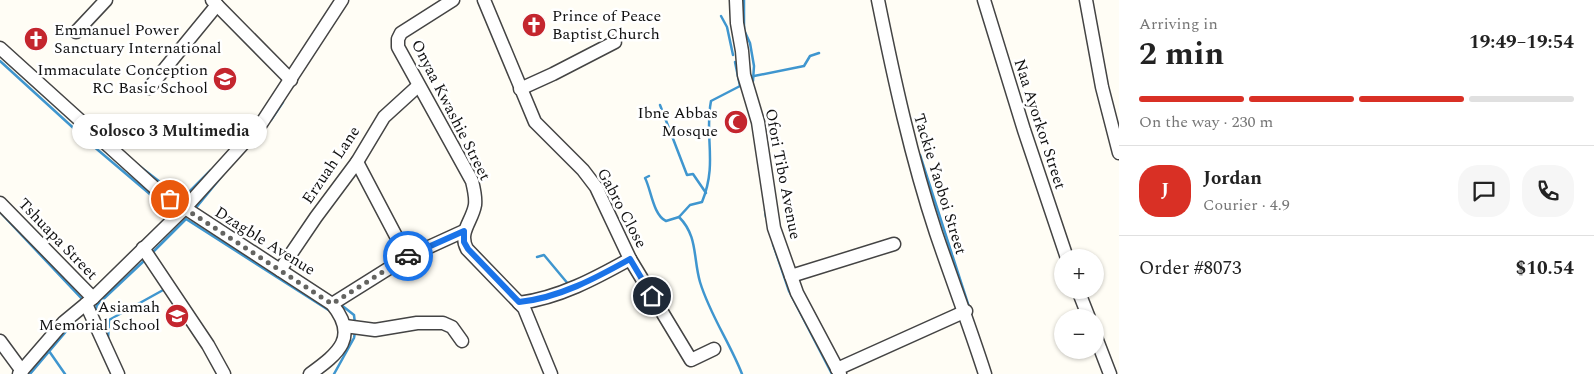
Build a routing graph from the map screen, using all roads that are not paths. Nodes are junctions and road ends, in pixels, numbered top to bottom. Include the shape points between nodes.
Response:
1 (106, 0) edge
2 (342, 0) edge
3 (453, 0) edge
4 (484, 0) edge
5 (736, 0) edge
6 (878, 0) edge
7 (984, 0) edge
8 (1086, 0) edge
9 (215, 3) edge
10 (76, 32) dead end
11 (615, 42) dead end
12 (0, 48) edge
13 (291, 80) junction
14 (418, 86) junction
15 (149, 88) dead end
16 (520, 88) junction
17 (1119, 153) edge
18 (357, 162) junction
19 (0, 203) edge
20 (184, 209) junction
21 (464, 231) junction
22 (894, 244) dead end
23 (143, 248) junction
24 (1064, 249) edge
25 (407, 257) junction
26 (630, 259) junction
27 (280, 270) junction
28 (791, 276) junction
29 (90, 301) junction
30 (519, 302) junction
31 (332, 304) junction
32 (966, 311) junction
33 (345, 326) junction
34 (0, 341) edge
35 (462, 342) dead end
36 (714, 349) dead end
37 (1104, 358) edge
38 (327, 369) edge
39 (21, 372) edge
40 (838, 372) edge
41 (118, 374) edge
42 (224, 374) edge
43 (310, 374) edge
44 (551, 374) edge
45 (985, 374) edge
46 (1110, 374) edge

1 - 10 street
2 - 13 street
3 - 14 street, Onyaa Kwashie Street via 408,28 398,39 398,47
4 - 16 street, Gabro Close
5 - 28 street, Ofori Tibo Avenue via 746,84 760,132 774,228
6 - 32 street, Tackie Yaoboi Street via 898,102 918,174 936,234
7 - 24 street, Naa Ayorkor Street
8 - 17 street via 1102,87
9 - 13 street
9 - 15 street
11 - 16 street
12 - 20 street, Dzagble Avenue via 156,189
13 - 20 street via 261,124
14 - 18 street, Erzuah Lane via 384,117
14 - 21 street, Onyaa Kwashie Street via 472,181 475,202
16 - 26 street, Gabro Close via 535,122 596,187
18 - 25 street
18 - 27 street, Erzuah Lane
19 - 29 street, Tshuapa Street
20 - 23 street
20 - 27 street, Dzagble Avenue
21 - 25 street
21 - 30 street via 468,249
22 - 28 street
23 - 29 street
23 - 42 street
25 - 31 street
26 - 30 street via 579,285
26 - 36 street, Gabro Close via 691,360
27 - 31 street, Dzagble Avenue
28 - 40 street, Ofori Tibo Avenue
29 - 39 street via 64,322
29 - 41 street, Tshuapa Street
30 - 44 street via 528,315
31 - 33 street, Dzagble Avenue
32 - 40 street
32 - 45 street, Tackie Yaoboi Street
33 - 35 street via 375,330 417,323 443,323 452,327
33 - 38 street via 346,334 338,354
34 - 39 street
37 - 46 street
38 - 43 street

